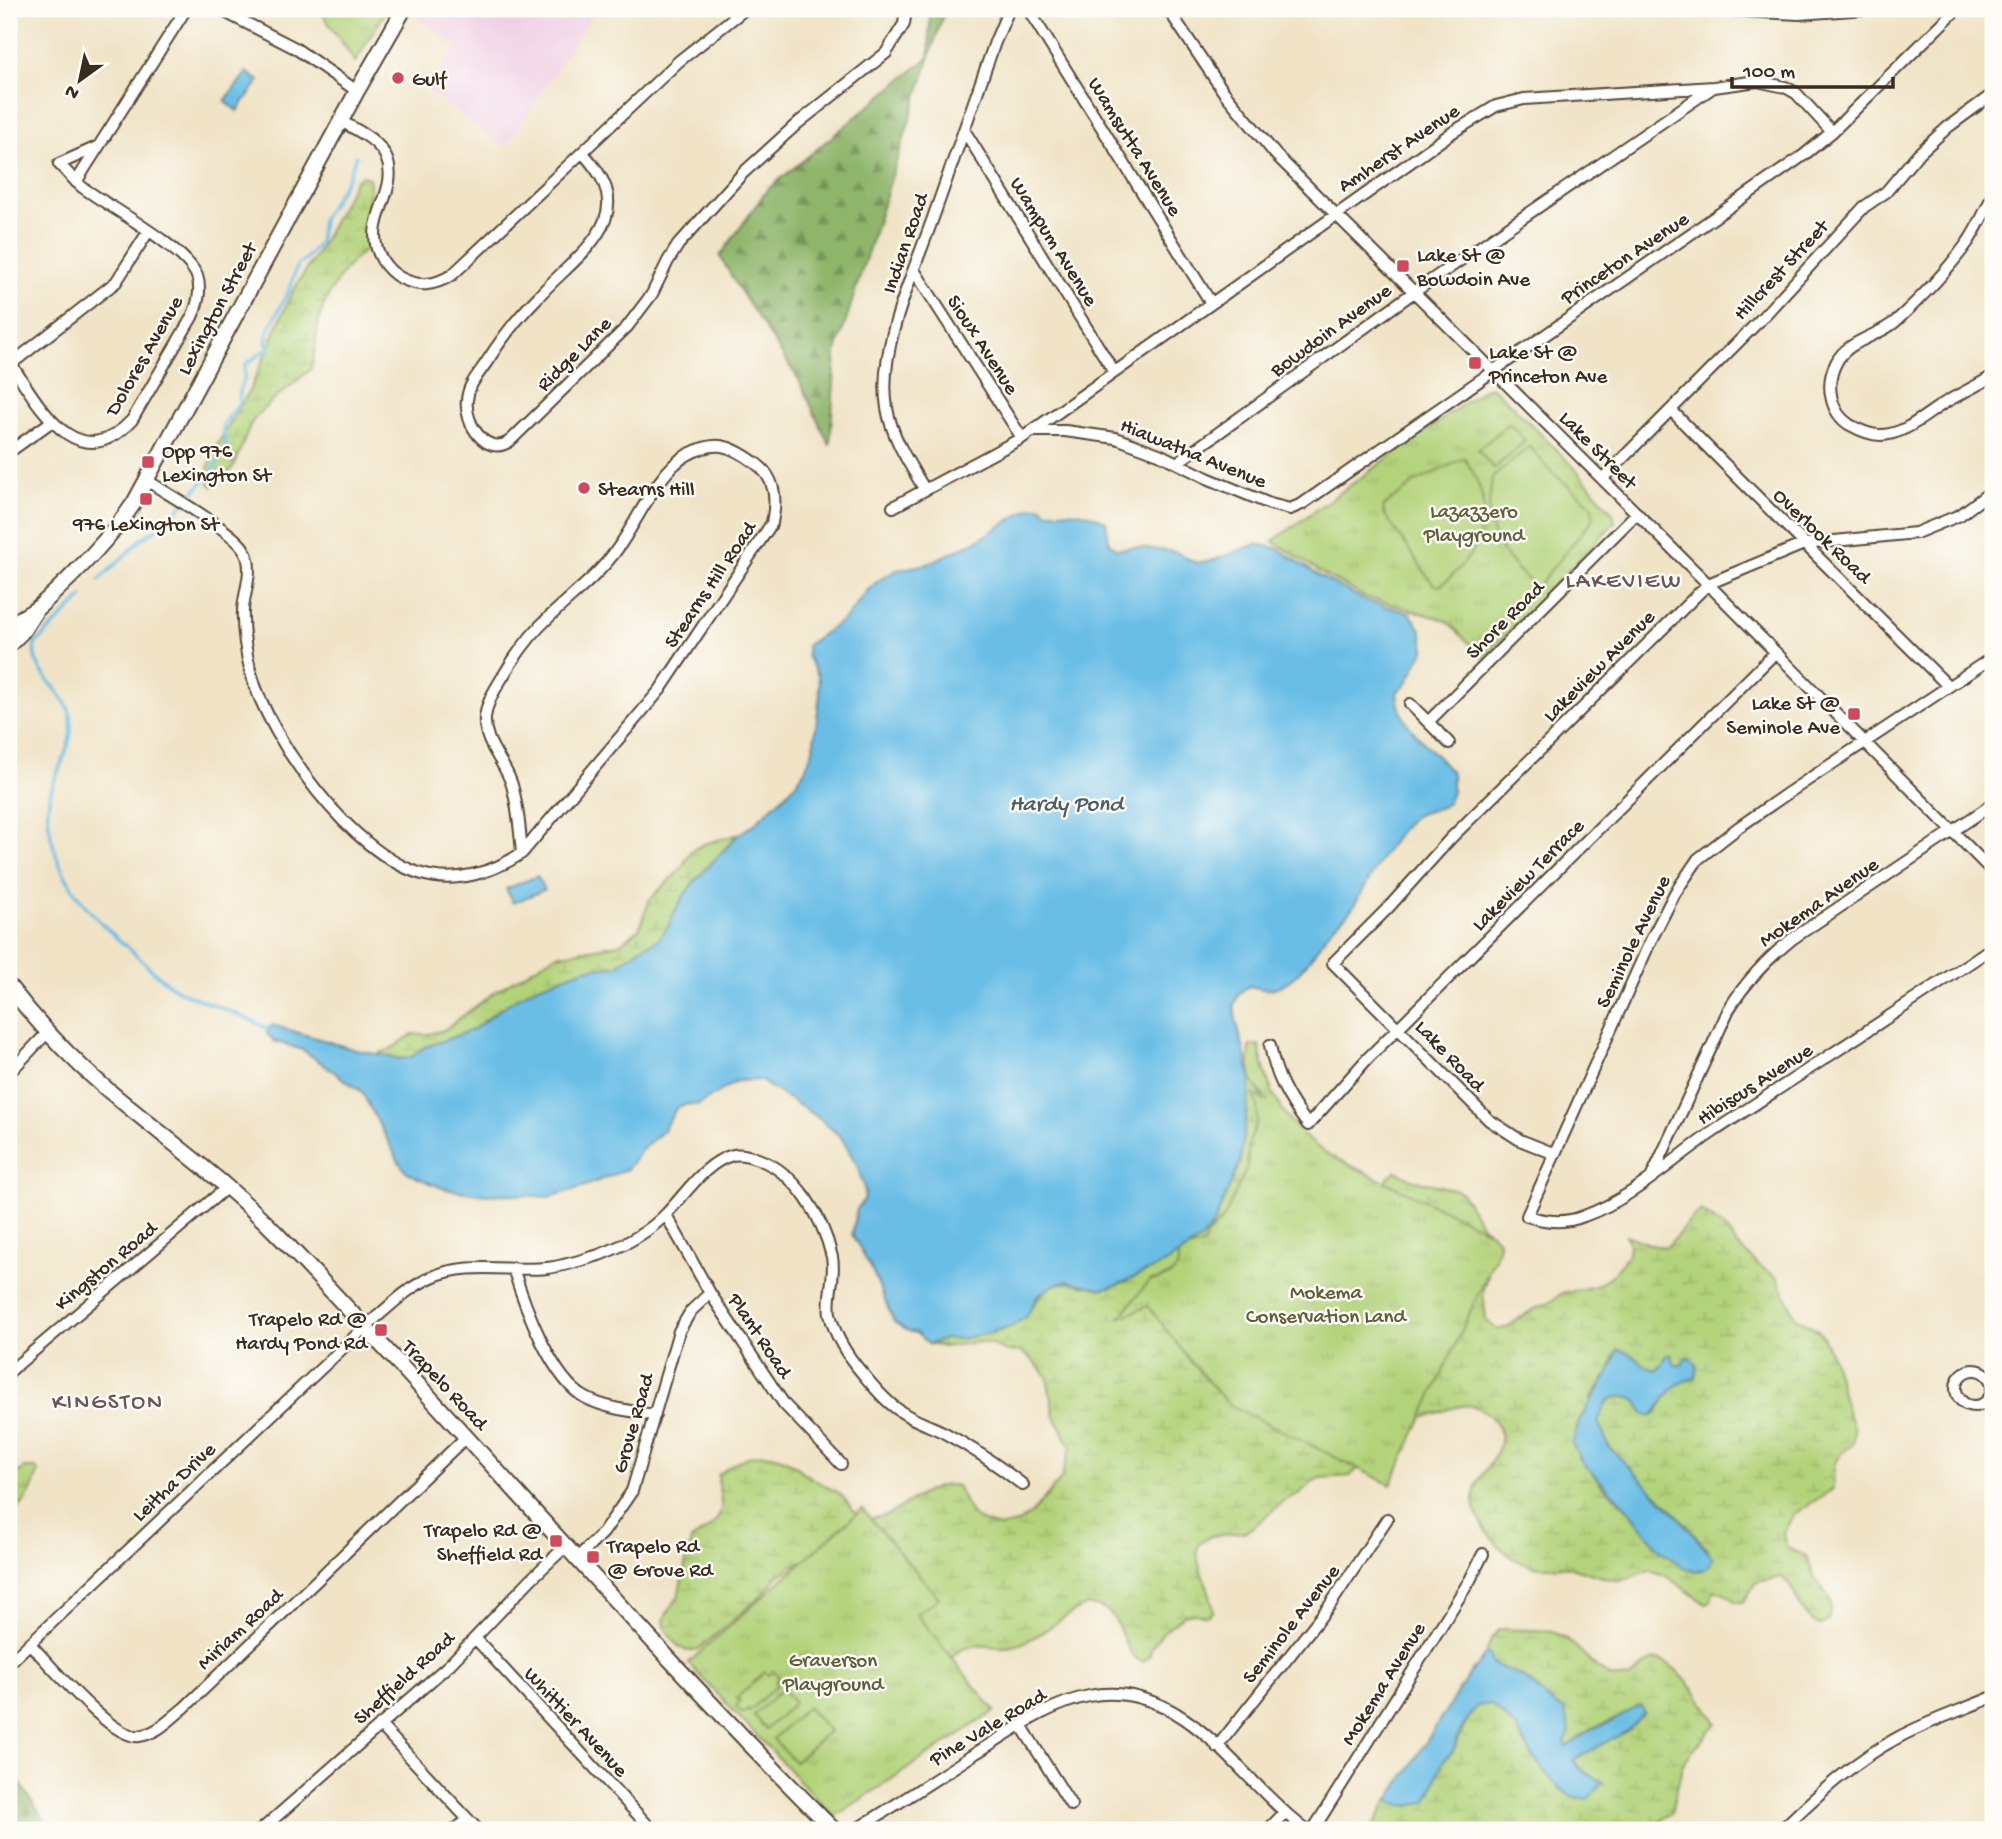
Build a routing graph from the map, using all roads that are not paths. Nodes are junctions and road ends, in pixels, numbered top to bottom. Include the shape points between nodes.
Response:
1 (186, 9) edge
2 (219, 9) edge
3 (404, 9) edge
4 (745, 9) edge
5 (906, 9) edge
6 (1009, 9) edge
7 (1028, 9) edge
8 (1168, 9) edge
9 (1708, 9) edge
10 (1865, 9) edge
11 (1957, 9) edge
12 (1714, 86) junction
13 (357, 91) junction
14 (1993, 94) edge
15 (341, 121) junction
16 (964, 130) junction
17 (1832, 132) junction
18 (97, 147) junction
19 (583, 153) junction
20 (76, 182) junction
21 (1993, 195) edge
22 (1335, 214) junction
23 (148, 232) junction
24 (914, 270) junction
25 (1414, 292) junction
26 (1211, 303) junction
27 (1492, 370) junction
28 (1114, 372) junction
29 (1993, 376) edge
30 (1671, 410) junction
31 (51, 422) junction
32 (1033, 431) junction
33 (1022, 438) junction
34 (9, 452) edge
35 (1178, 462) junction
36 (1602, 479) junction
37 (148, 481) junction
38 (925, 490) junction
39 (1993, 490) edge
40 (893, 507) dead end
41 (1290, 509) joint
42 (1637, 513) junction
43 (1804, 544) junction
44 (1708, 584) junction
45 (38, 607) junction
46 (9, 627) edge
47 (9, 645) edge
48 (1775, 653) junction
49 (1993, 657) edge
50 (1948, 686) junction
51 (1410, 705) dead end
52 (1428, 722) junction
53 (1864, 741) junction
54 (1449, 743) dead end
55 (1993, 804) edge
56 (1954, 831) junction
57 (522, 853) junction
58 (1993, 872) edge
59 (1993, 947) edge
60 (1333, 963) joint
61 (9, 986) edge
62 (1398, 1029) junction
63 (48, 1032) junction
64 (1270, 1045) dead end
65 (9, 1073) edge
66 (1555, 1154) junction
67 (1651, 1179) junction
68 (226, 1188) junction
69 (666, 1215) junction
70 (1527, 1216) joint
71 (513, 1268) junction
72 (710, 1293) junction
73 (365, 1328) junction
74 (9, 1372) edge
75 (654, 1415) junction
76 (466, 1437) junction
77 (841, 1464) dead end
78 (1023, 1485) dead end
79 (1387, 1519) dead end
80 (566, 1546) junction
81 (1482, 1554) dead end
82 (578, 1558) junction
83 (475, 1637) junction
84 (29, 1643) junction
85 (9, 1663) edge
86 (1993, 1697) edge
87 (380, 1725) junction
88 (1021, 1725) junction
89 (1217, 1747) junction
90 (1071, 1805) dead end
91 (1284, 1813) junction
92 (468, 1819) junction
93 (261, 1830) edge
94 (455, 1830) edge
95 (478, 1830) edge
96 (652, 1830) edge
97 (834, 1830) edge
98 (855, 1830) edge
99 (1268, 1830) edge
100 (1306, 1830) edge
101 (1313, 1830) edge
102 (1781, 1830) edge

1 - 18 street
2 - 13 street via 295,48
3 - 13 main road, Lexington Street
4 - 19 street via 686,54
5 - 19 street, Ridge Lane via 904,24 886,52 743,173 678,245 652,294 627,327 510,441 493,447 470,418 466,404 473,381 515,323 591,242 606,218 609,205 603,178
6 - 16 street, Indian Road
7 - 26 street, Wamsutta Avenue
8 - 22 street, Lake Street via 1241,114
9 - 10 street via 1799,14
11 - 17 street, Princeton Avenue
12 - 17 street, Amherst Avenue via 1757,81 1785,87
12 - 22 street, Amherst Avenue via 1537,98 1496,106
12 - 25 street, Bowdoin Avenue
13 - 15 main road, Lexington Street
14 - 30 street, Hillcrest Street via 1941,132 1886,192 1864,207
15 - 19 street via 380,147 388,159 388,189 375,223 376,246 396,276 421,284 432,285 452,275
15 - 37 main road, Lexington Street
16 - 24 street, Indian Road
16 - 28 street, Wampum Avenue
17 - 27 street, Princeton Avenue
18 - 20 street
18 - 20 street, Dolores Avenue via 59,164
20 - 23 street, Dolores Avenue
21 - 29 street via 1961,251 1911,306 1894,323 1842,354 1835,364 1831,392 1845,422 1878,435 1911,425
22 - 25 street, Lake Street
22 - 26 street, Amherst Avenue
23 - 31 street, Dolores Avenue via 116,282 11,364
23 - 31 street, Dolores Avenue via 180,254 197,276 200,289 192,317 122,431 95,442 70,436
24 - 33 street, Sioux Avenue
24 - 38 street, Indian Road via 891,339 885,382 894,433
25 - 27 street, Lake Street
25 - 35 street, Bowdoin Avenue
26 - 28 street, Amherst Avenue
27 - 36 street, Lake Street
27 - 41 street, Princeton Avenue
28 - 32 street, Amherst Avenue
30 - 36 street, Hillcrest Street
30 - 43 street, Overlook Road
31 - 34 street
32 - 33 street
32 - 35 street, Hiawatha Avenue via 1116,438
33 - 38 street
35 - 41 street, Hiawatha Avenue via 1207,478
36 - 42 street, Lake Street
37 - 45 main road, Lexington Street via 103,544
37 - 57 street, Stearns Hill Road via 243,548 249,565 244,636 261,701 317,792 346,823 393,861 422,874 474,874 504,865
38 - 40 street
39 - 43 street, Lakeview Avenue via 1960,515 1916,533
42 - 44 street, Lake Street
42 - 52 street, Shore Road
43 - 44 street, Lakeview Avenue
43 - 50 street, Overlook Road
44 - 48 street, Lake Street
44 - 60 street, Lakeview Avenue via 1450,839
45 - 46 main road, Lexington Street
45 - 47 main road, Lexington Street
48 - 53 street, Lake Street
48 - 62 street, Lakeview Terrace
49 - 50 street, Seminole Avenue
50 - 53 street, Seminole Avenue
51 - 52 street
52 - 54 street
53 - 56 street, Lake Street
53 - 66 street, Seminole Avenue via 1739,827 1688,872 1651,940
55 - 56 street, Mokema Avenue
56 - 58 street, Lake Street
56 - 67 street, Mokema Avenue via 1792,939 1750,977 1729,1009
57 - 57 street, Stearns Hill Road via 512,785 486,735 490,698 538,628 618,549 661,480 683,457 715,444 729,446 763,468 774,485 772,523 660,690
59 - 67 street, Hibiscus Avenue via 1705,1138
60 - 62 street, Lake Road
61 - 63 main road, Trapelo Road
62 - 64 street, Lakeview Terrace via 1307,1125 1280,1083
62 - 66 street, Lake Road via 1489,1120 1520,1140
63 - 65 street
63 - 68 main road, Trapelo Road via 100,1084
66 - 70 street, Seminole Avenue
67 - 70 street, Hibiscus Avenue via 1619,1201 1582,1217 1562,1222
68 - 73 main road, Trapelo Road via 277,1233
68 - 74 street, Kingston Road
69 - 71 street, Leitha Drive via 637,1237 598,1255 547,1268
69 - 72 street, Plant Road
69 - 78 street, Leitha Drive via 724,1158 750,1156 780,1169 812,1209 832,1258 830,1315 849,1357 893,1406 963,1443
71 - 73 street, Leitha Drive via 450,1270 431,1277
71 - 75 street via 556,1371 569,1387 605,1405
72 - 75 street, Grove Road via 679,1331
72 - 77 street, Plant Road via 784,1404
73 - 76 main road, Trapelo Road
73 - 84 street, Leitha Drive
75 - 82 street, Grove Road via 632,1491 603,1533
76 - 80 main road, Trapelo Road
76 - 84 street, Miriam Road via 184,1707 148,1734 130,1737 116,1729
79 - 89 street, Seminole Avenue via 1330,1605
80 - 82 main road, Trapelo Road
80 - 83 street, Sheffield Road
81 - 101 street, Mokema Avenue
82 - 97 main road, Trapelo Road
83 - 87 street, Sheffield Road
83 - 96 street, Whittier Avenue
84 - 85 street, Leitha Drive
86 - 102 street via 1876,1750
87 - 92 street
87 - 93 street, Sheffield Road
88 - 89 street, Pine Vale Road via 1059,1704 1117,1694 1150,1700 1185,1719
88 - 90 street
88 - 98 street, Pine Vale Road
89 - 91 street, Pine Vale Road
91 - 99 street
91 - 100 street, Pine Vale Road
92 - 94 street
92 - 95 street

